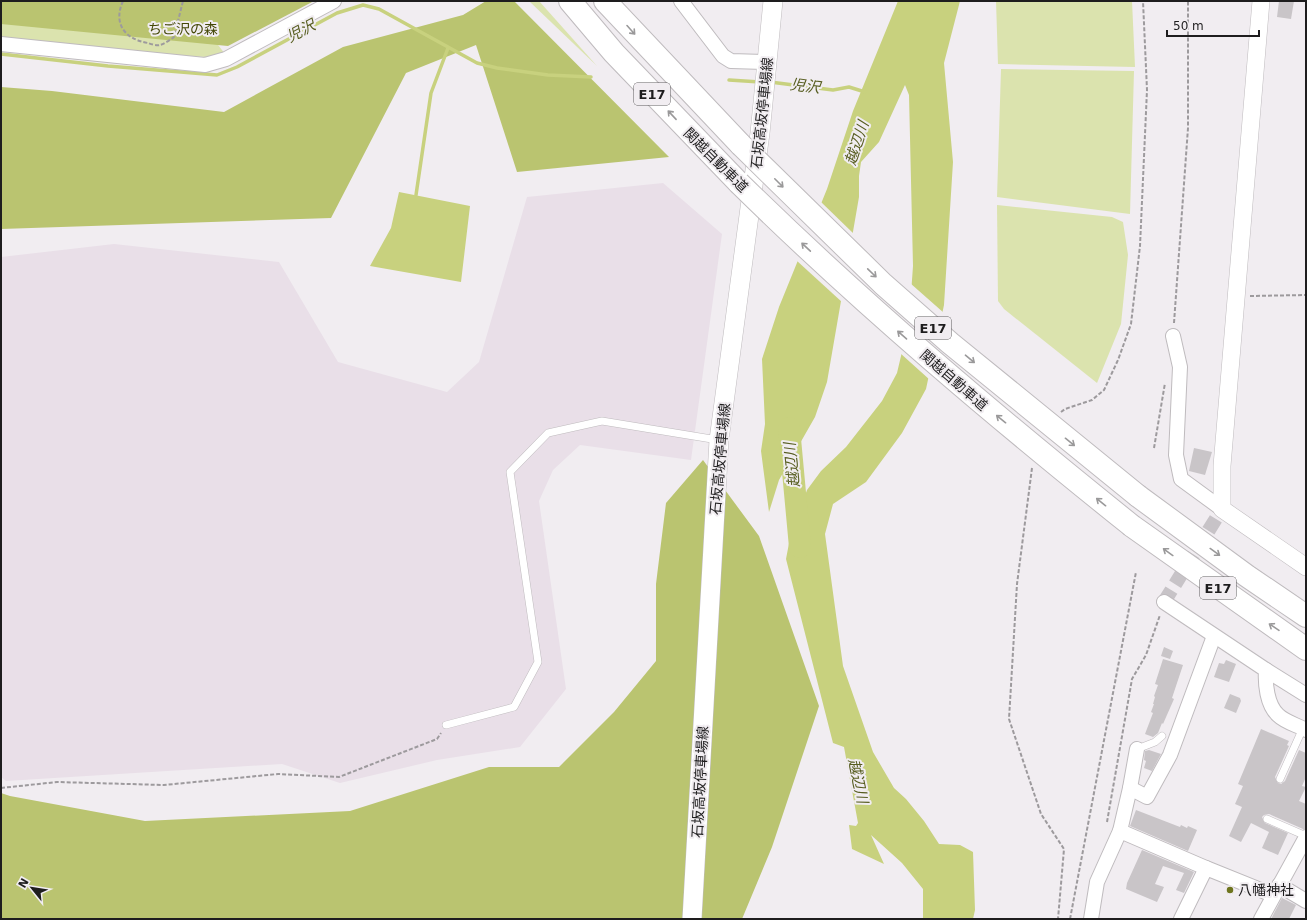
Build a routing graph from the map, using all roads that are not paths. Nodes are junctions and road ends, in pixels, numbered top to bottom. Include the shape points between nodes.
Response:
1 (334, 1) edge
2 (566, 1) edge
3 (570, 1) edge
4 (605, 1) edge
5 (624, 1) edge
6 (681, 1) edge
7 (773, 1) edge
8 (1261, 1) edge
9 (1, 44) edge
10 (614, 53) junction
11 (767, 67) junction
12 (720, 124) junction
13 (1173, 336) road end
14 (719, 440) junction
15 (1222, 509) junction
16 (1306, 567) edge
17 (1164, 602) dead end
18 (1306, 616) edge
19 (1214, 636) junction
20 (1306, 649) edge
21 (1266, 670) junction
22 (1306, 695) edge
23 (446, 725) road end
24 (1304, 729) edge
25 (1162, 736) dead end
26 (1137, 749) joint
27 (1280, 779) dead end
28 (1130, 788) junction
29 (1267, 819) dead end
30 (1120, 831) junction
31 (1306, 837) edge
32 (1206, 868) junction
33 (1276, 890) junction
34 (1306, 901) edge
35 (692, 919) edge
36 (1091, 919) edge
37 (1181, 919) edge
38 (1261, 919) edge

1 - 9 street via 226,59 205,65
2 - 10 highway
3 - 10 highway, 関越自動車道 / E17
4 -> 12 highway, 関越自動車道 / E17
5 - 12 highway via 664,45
6 - 11 street via 723,56 731,61
7 - 11 main road, 石坂高坂停車場線
8 - 15 street via 1222,466
20 -> 10 highway, 関越自動車道 / E17, bridge via 1132,526 951,378 788,231
11 - 14 main road, 石坂高坂停車場線
12 -> 18 highway, 関越自動車道 / E17, bridge via 866,267 945,338 1138,496
13 - 15 street via 1180,367 1176,455 1181,479
14 - 23 lane via 602,421 548,433 526,455 510,472 538,662 514,707
14 - 35 main road, 石坂高坂停車場線
15 - 16 street
17 - 19 street
19 - 21 street
19 - 28 street via 1170,755 1147,797
21 - 22 street
21 - 24 street via 1265,684 1277,715
24 - 27 lane
25 - 26 lane via 1155,742
26 - 28 street
28 - 30 street
29 - 31 lane
30 - 32 street
30 - 36 street via 1097,882
31 - 33 street
32 - 33 street
32 - 37 street
33 - 34 street
33 - 38 street

